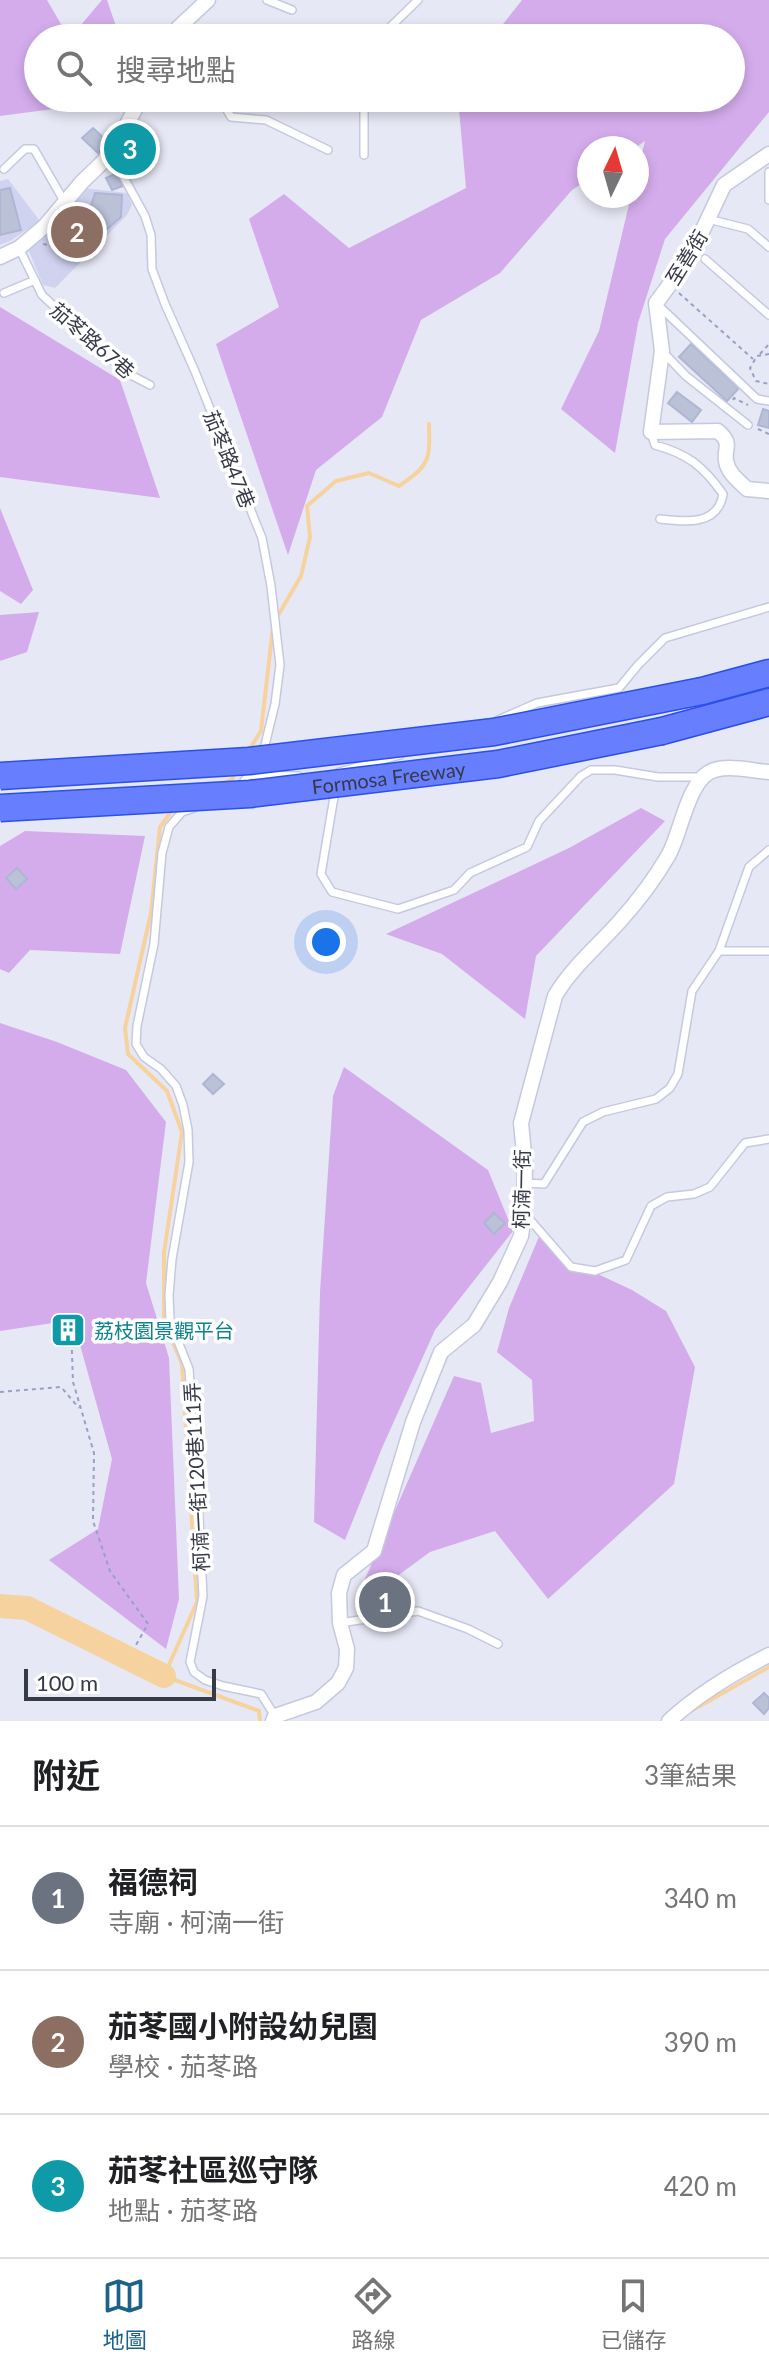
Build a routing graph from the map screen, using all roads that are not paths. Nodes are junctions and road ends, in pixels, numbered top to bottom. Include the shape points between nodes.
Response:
1 (208, 0) edge
2 (267, 0) edge
3 (418, 0) edge
4 (292, 10) dead end
5 (187, 24) edge
6 (393, 24) edge
7 (134, 112) edge
8 (228, 112) edge
9 (364, 112) edge
10 (328, 150) dead end
11 (111, 154) junction
12 (769, 154) edge
13 (364, 155) dead end
14 (4, 169) dead end
15 (769, 172) edge
16 (769, 200) edge
17 (64, 201) junction
18 (708, 219) junction
19 (769, 247) edge
20 (19, 248) junction
21 (0, 257) edge
22 (705, 259) dead end
23 (35, 280) junction
24 (4, 293) dead end
25 (656, 303) junction
26 (769, 315) edge
27 (662, 351) junction
28 (150, 385) dead end
29 (769, 401) edge
30 (748, 425) road end
31 (651, 432) junction
32 (769, 491) edge
33 (660, 519) dead end
34 (769, 607) edge
35 (769, 673) edge
36 (769, 702) edge
37 (769, 772) edge
38 (249, 775) junction
39 (0, 776) edge
40 (308, 776) dead end
41 (323, 777) dead end
42 (338, 777) junction
43 (704, 777) junction
44 (0, 808) edge
45 (769, 850) edge
46 (719, 951) junction
47 (769, 951) edge
48 (769, 1139) edge
49 (525, 1183) junction
50 (524, 1214) junction
51 (340, 1623) junction
52 (498, 1644) dead end
53 (769, 1655) edge
54 (274, 1718) edge
55 (669, 1721) edge

1 - 5 street
2 - 4 lane
3 - 6 lane
7 - 11 street
8 - 10 lane via 231,117 266,120
9 - 13 lane
11 - 17 street
11 - 38 lane, 茄苳路47巷 via 145,216 156,281 262,538 280,665 268,735 260,763
12 - 18 street, 至善街 via 724,185
14 - 17 lane via 25,149 34,149
15 - 16 lane
17 - 20 street
18 - 19 lane via 748,229
18 - 25 street, 至善街 via 690,257
20 - 21 street
20 - 23 lane, 茄苳路67巷
22 - 26 lane
23 - 24 lane
23 - 28 lane, 茄苳路67巷 via 42,295 125,372
25 - 27 street, 至善街
25 - 29 lane via 757,399
27 - 30 lane
27 - 31 street, 至善街
31 - 32 street via 718,431 727,439 730,472 747,489
31 - 33 lane via 655,445 695,462 723,494 721,506 709,517
34 - 42 lane via 665,638 619,688 537,703 427,748 339,771
35 - 39 highway, Formosa Freeway, bridge via 494,732 249,761
36 - 44 highway, Formosa Freeway, bridge via 662,731 498,764 265,792
37 - 43 street via 724,769
38 - 40 lane
38 - 54 lane, 柯湳一街120巷111弄 via 235,791 182,812 169,827 136,1044 176,1086 188,1130 189,1162 169,1295 170,1321 189,1369 198,1499 203,1596 190,1662 205,1680 261,1694
41 - 42 lane
42 - 43 lane via 321,874 332,892 398,909 454,890 470,873 527,847 539,821 591,770
43 - 49 street, 柯湳一街 via 671,852 648,888 555,996 521,1123
45 - 46 lane via 749,867
46 - 47 lane
46 - 49 lane via 692,991 678,1074 670,1088 656,1099 583,1122 544,1184
48 - 50 lane via 745,1143 710,1187 651,1206 626,1260 595,1271 571,1267
49 - 50 street, 柯湳一街
50 - 51 street, 柯湳一街 via 521,1236 500,1282 474,1325 441,1352 430,1376 374,1551 344,1575
51 - 52 lane via 418,1611
51 - 54 street, 柯湳一街 via 347,1649 338,1683 316,1702
53 - 55 street via 687,1703

